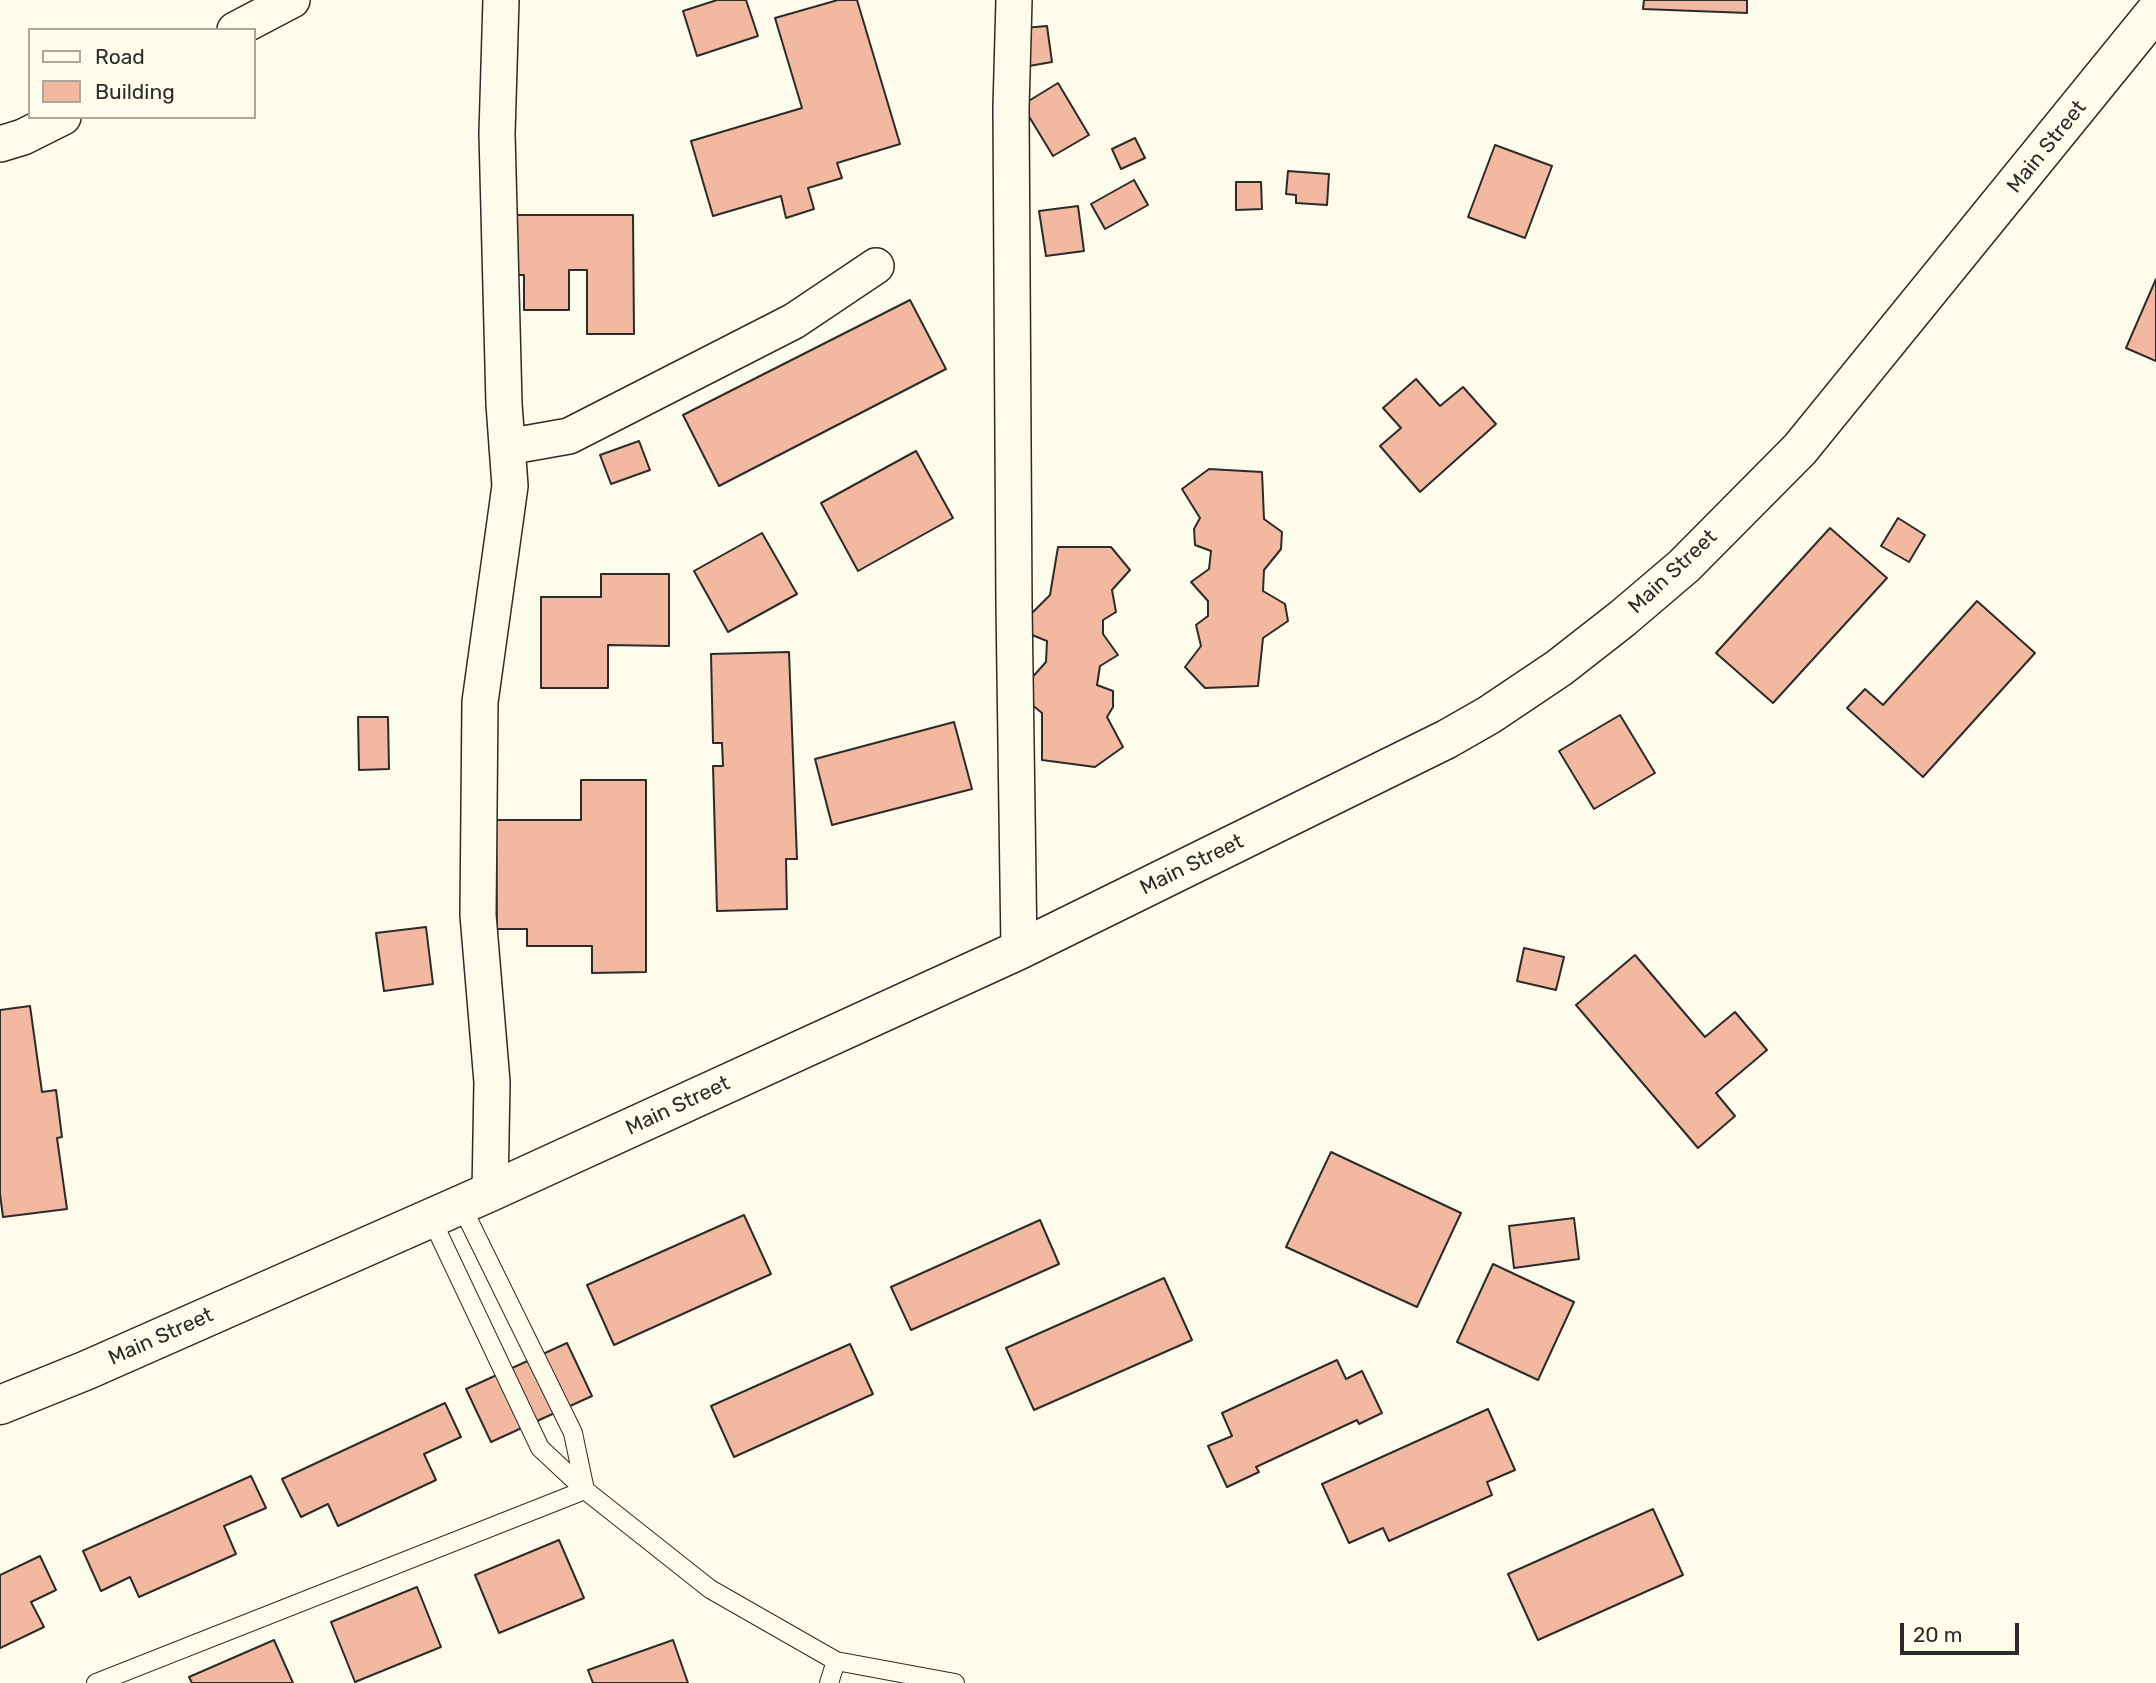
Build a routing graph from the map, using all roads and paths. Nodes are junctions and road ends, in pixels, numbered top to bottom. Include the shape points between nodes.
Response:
1 (292, 0) edge
2 (1014, 0) edge
3 (496, 9) edge
4 (2156, 10) edge
5 (239, 28) edge
6 (58, 119) edge
7 (0, 144) edge
8 (876, 267) dead end
9 (507, 447) junction
10 (1019, 950) junction
11 (461, 1205) junction
12 (0, 1405) edge
13 (585, 1490) junction
14 (836, 1661) junction
15 (96, 1683) edge
16 (830, 1683) edge
17 (955, 1683) edge

1 - 5 street
2 - 10 street via 1011,108
3 - 9 street
4 - 10 main road, Main Street via 1800,449 1684,566 1623,618 1559,668 1447,739
6 - 7 street
8 - 9 street via 794,321 569,436
9 - 11 street via 510,486 480,702 478,915 492,1082
10 - 11 main road, Main Street
11 - 12 main road, Main Street
11 - 13 lane via 573,1433
11 - 13 lane via 540,1448
13 - 14 lane via 710,1589
13 - 15 lane
14 - 16 lane
14 - 17 lane

